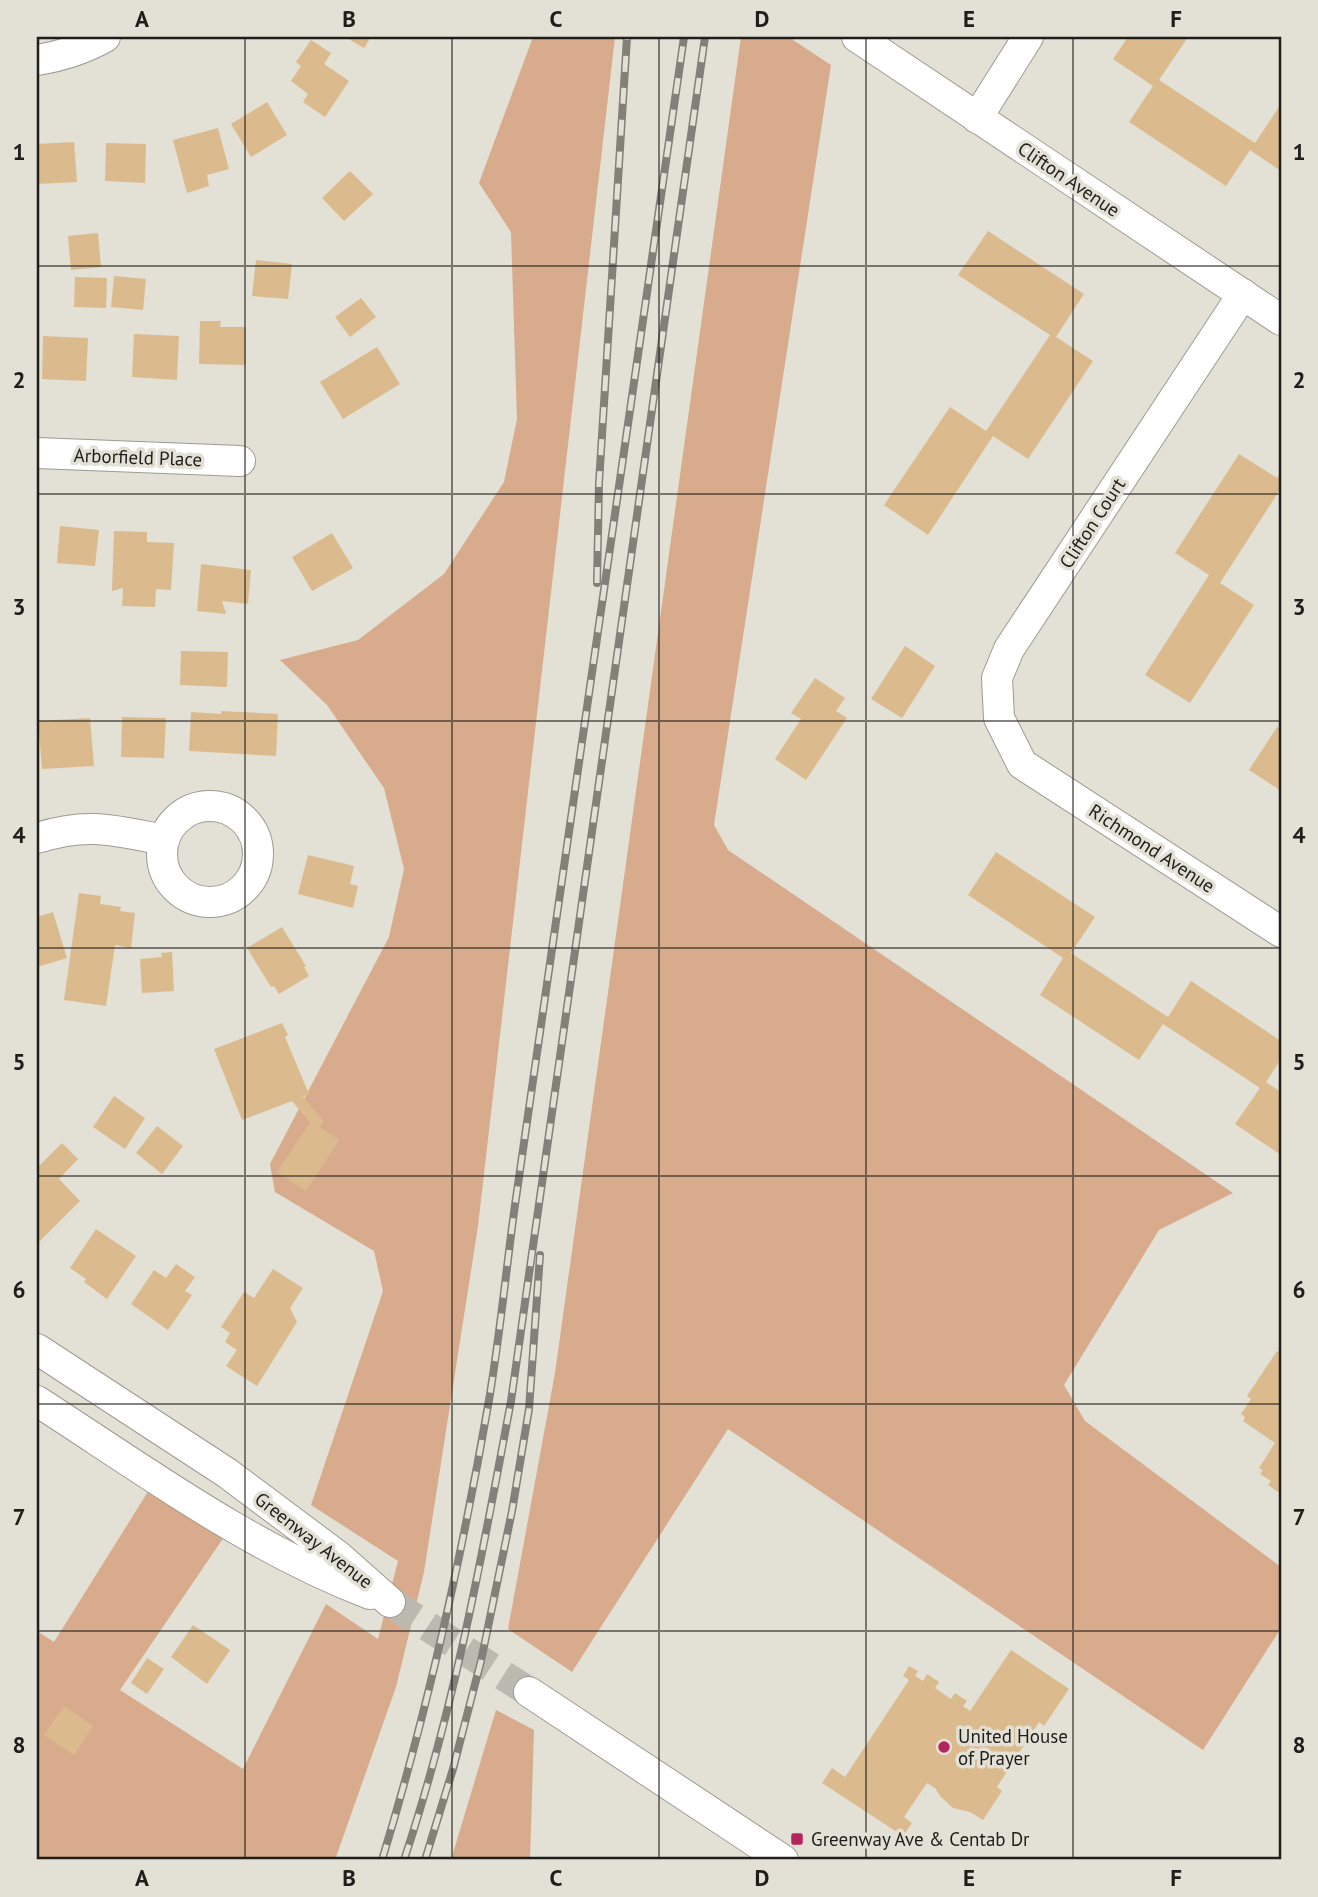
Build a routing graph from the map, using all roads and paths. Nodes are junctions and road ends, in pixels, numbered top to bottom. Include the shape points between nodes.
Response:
1 (105, 37) edge
2 (857, 37) edge
3 (1028, 37) edge
4 (37, 60) edge
5 (977, 118) junction
6 (1242, 294) junction
7 (1281, 320) edge
8 (37, 453) edge
9 (240, 461) dead end
10 (1022, 764) joint
11 (37, 838) edge
12 (164, 840) dead end
13 (1281, 932) edge
14 (37, 1349) edge
15 (37, 1401) edge
16 (529, 1692) tunnel mouth
17 (783, 1860) edge

1 - 4 street via 85,49
2 - 5 street, Clifton Avenue
3 - 5 street
5 - 6 street, Clifton Avenue
6 - 7 street, Clifton Avenue
6 - 10 street, Clifton Court via 1009,649 997,678 999,718
8 - 9 street, Arborfield Place
10 - 13 street, Richmond Avenue
11 - 12 street via 86,827
14 - 15 street, Greenway Avenue via 227,1472 338,1556 390,1602 325,1577 202,1508
16 - 17 street

